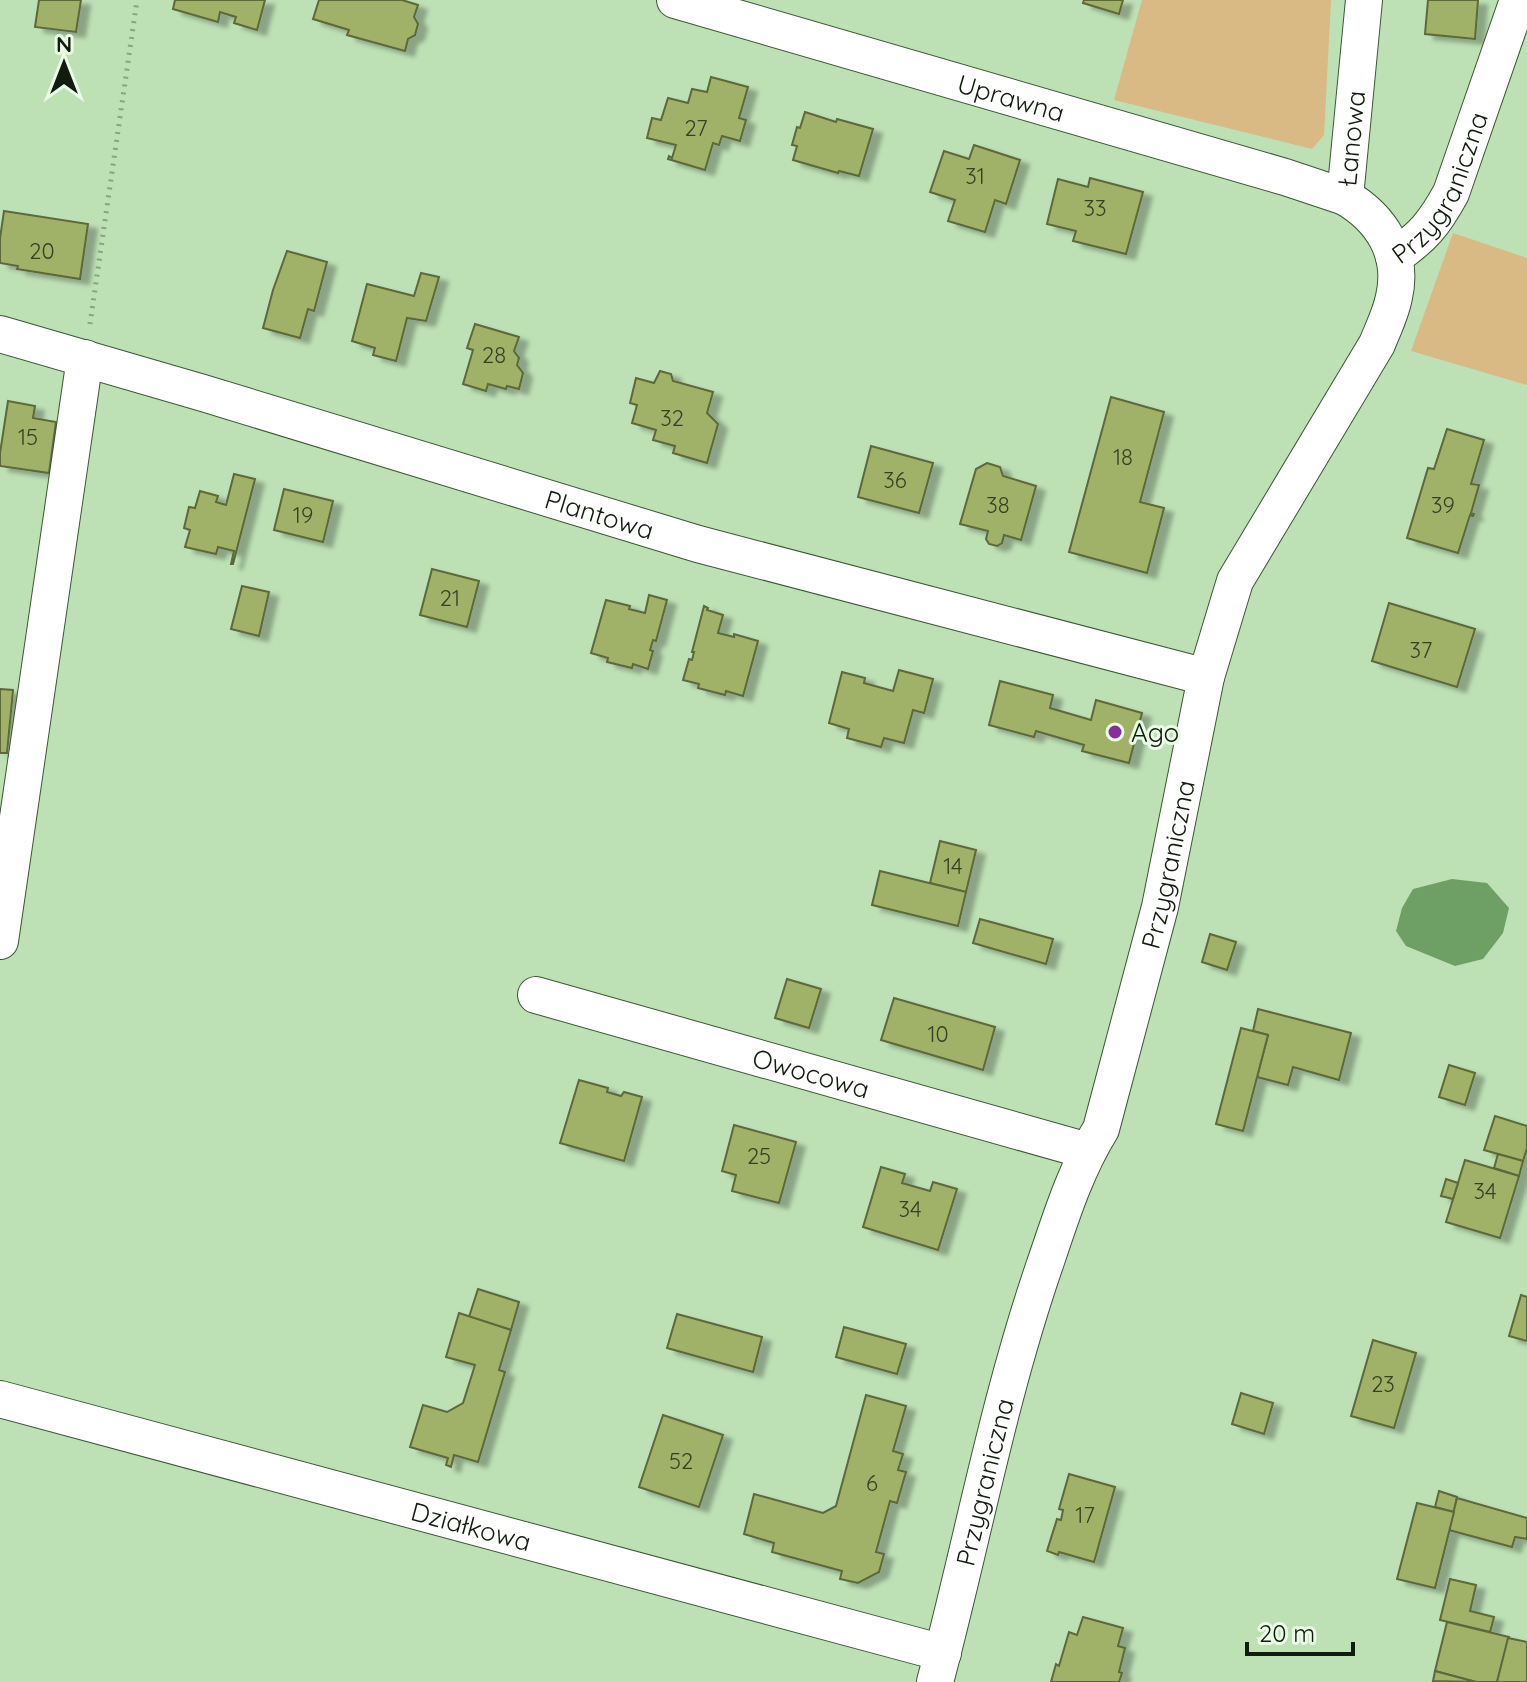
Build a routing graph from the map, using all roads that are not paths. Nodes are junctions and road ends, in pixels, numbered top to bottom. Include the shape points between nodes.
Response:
1 (675, 0) edge
2 (1364, 0) edge
3 (1518, 0) edge
4 (1345, 197) junction
5 (1394, 257) junction
6 (0, 334) edge
7 (85, 358) junction
8 (1206, 677) junction
9 (0, 941) edge
10 (536, 995) dead end
11 (1088, 1151) junction
12 (0, 1399) edge
13 (939, 1668) edge

1 - 4 street, Uprawna
2 - 4 street, Łanowa
3 - 5 street, Przygraniczna via 1451,193 1416,243
4 - 5 street, Łanowa via 1374,218
5 - 8 street, Przygraniczna via 1395,295 1377,344 1235,581
6 - 7 street, Plantowa
7 - 8 street, Plantowa via 698,544
7 - 9 street
8 - 11 street, Przygraniczna via 1160,907 1101,1129
10 - 11 street, Owocowa
11 - 13 street, Przygraniczna via 1029,1310
12 - 13 street, Działkowa

